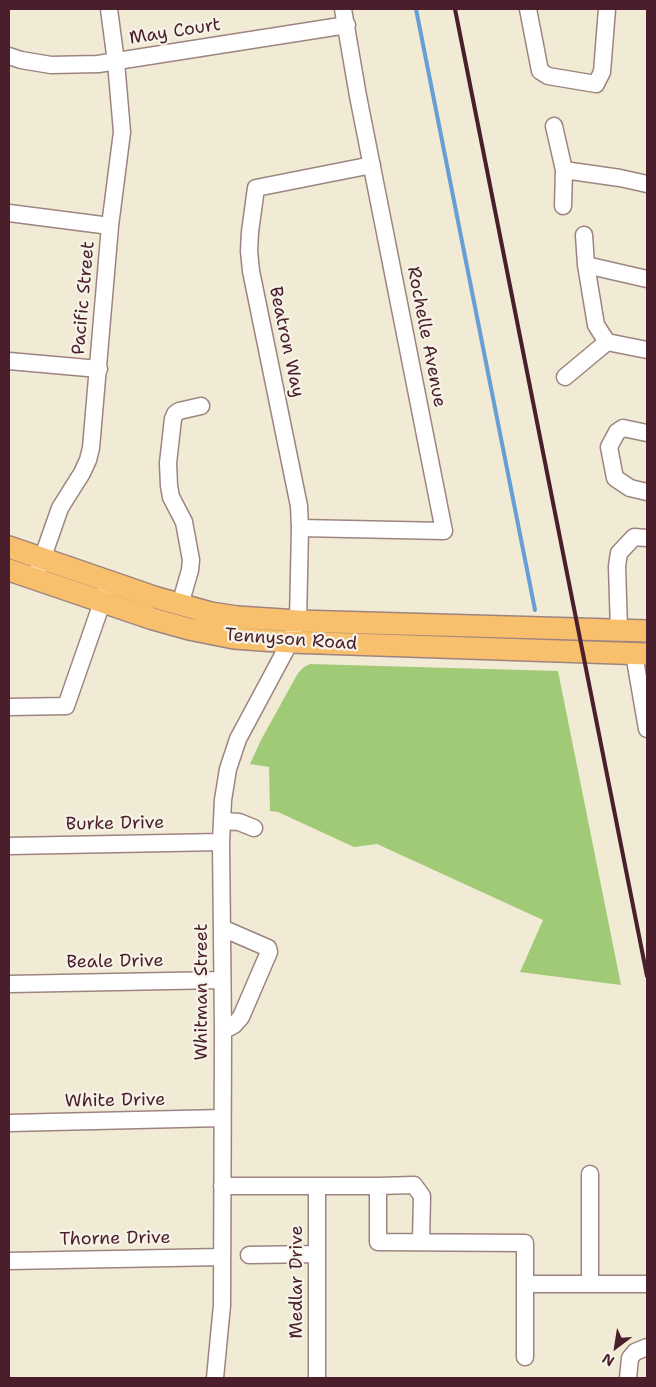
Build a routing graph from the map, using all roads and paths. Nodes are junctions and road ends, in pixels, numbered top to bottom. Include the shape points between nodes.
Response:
1 (109, 9) edge
2 (343, 9) edge
3 (528, 9) edge
4 (607, 9) edge
5 (347, 25) junction
6 (9, 56) edge
7 (116, 62) junction
8 (554, 126) dead end
9 (372, 165) junction
10 (564, 170) junction
11 (647, 184) edge
12 (563, 206) dead end
13 (9, 213) edge
14 (110, 226) junction
15 (584, 235) dead end
16 (586, 265) junction
17 (647, 279) edge
18 (608, 342) junction
19 (647, 350) edge
20 (9, 360) edge
21 (99, 369) junction
22 (565, 378) dead end
23 (201, 406) dead end
24 (647, 433) edge
25 (647, 492) edge
26 (300, 528) junction
27 (647, 538) edge
28 (9, 547) edge
29 (42, 559) junction
30 (9, 570) edge
31 (35, 579) junction
32 (109, 582) junction
33 (102, 602) junction
34 (180, 605) junction
35 (298, 622) junction
36 (619, 631) junction
37 (647, 632) edge
38 (290, 642) junction
39 (641, 654) edge
40 (9, 707) edge
41 (647, 729) edge
42 (222, 821) junction
43 (254, 828) dead end
44 (222, 842) junction
45 (9, 846) edge
46 (222, 928) junction
47 (222, 980) junction
48 (9, 984) edge
49 (223, 1031) junction
50 (222, 1118) junction
51 (9, 1123) edge
52 (590, 1174) dead end
53 (222, 1186) junction
54 (316, 1186) junction
55 (378, 1186) junction
56 (421, 1242) junction
57 (317, 1254) junction
58 (249, 1255) dead end
59 (222, 1257) junction
60 (9, 1260) edge
61 (525, 1284) junction
62 (590, 1284) junction
63 (647, 1284) edge
64 (647, 1347) edge
65 (525, 1357) dead end
66 (215, 1378) edge
67 (317, 1378) edge
68 (628, 1378) edge

1 - 7 street, Pacific Street
2 - 5 street, Rochelle Avenue
3 - 4 street via 540,71 548,76 596,84 602,72
5 - 7 street, May Court
5 - 9 street, Rochelle Avenue
6 - 7 street, May Court via 50,65
7 - 14 street, Pacific Street via 122,132
8 - 10 street
9 - 26 street, Beatron Way via 256,188 250,232 251,271 296,487
9 - 26 street, Rochelle Avenue via 444,531
10 - 11 street
10 - 12 street
13 - 14 street
14 - 21 street, Pacific Street
15 - 16 street
16 - 17 street
16 - 18 street via 596,325
18 - 19 street
18 - 22 street
20 - 21 street
21 - 29 street, Pacific Street via 88,460 60,508
23 - 34 street via 179,411 172,419 168,486 184,522 191,560
24 - 25 street via 623,428 609,447 615,478 630,488
26 - 35 street, Beatron Way
27 - 36 street via 634,537 619,553
28 - 29 main road, Tennyson Road
29 - 31 street, Pacific Street
29 - 32 main road, Tennyson Road
30 - 31 main road, Tennyson Road
31 - 33 main road, Tennyson Road
32 - 33 street
32 - 34 main road, Tennyson Road
33 - 38 main road, Tennyson Road via 208,634
33 - 40 street via 66,706
34 - 35 main road, Tennyson Road via 237,617
35 - 36 main road, Tennyson Road
35 - 38 street, Whitman Street
36 - 37 main road, Tennyson Road
38 - 39 main road, Tennyson Road
38 - 42 street, Whitman Street via 238,739 226,780
39 - 41 street
42 - 43 street via 239,822
42 - 44 street, Whitman Street
44 - 45 street, Burke Drive
44 - 46 street, Whitman Street
46 - 47 street, Whitman Street
46 - 49 street via 268,948 269,952 240,1017
47 - 48 street, Beale Drive
47 - 49 street, Whitman Street
49 - 50 street, Whitman Street
50 - 51 street, White Drive
50 - 53 street, Whitman Street
52 - 62 street
53 - 54 street
53 - 59 street, Whitman Street
54 - 55 street
54 - 57 street, Medlar Drive
55 - 56 street via 414,1185 422,1196
55 - 56 street via 378,1242
56 - 61 street via 525,1243
57 - 58 street
57 - 67 street, Medlar Drive
59 - 60 street, Thorne Drive
59 - 66 street, Whitman Street via 221,1329
61 - 62 street
61 - 65 street
62 - 63 street
64 - 68 street via 630,1358

